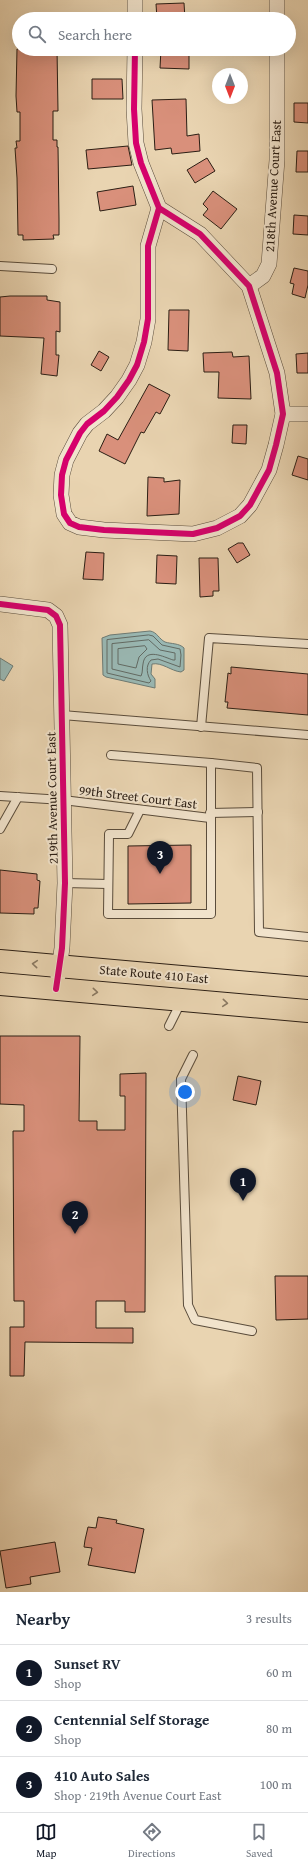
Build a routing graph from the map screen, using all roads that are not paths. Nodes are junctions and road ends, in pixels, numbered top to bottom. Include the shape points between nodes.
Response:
1 (135, 0) edge
2 (277, 0) edge
3 (135, 12) edge
4 (277, 12) edge
5 (135, 56) edge
6 (277, 56) edge
7 (159, 208) junction
8 (0, 266) edge
9 (52, 269) dead end
10 (249, 286) junction
11 (283, 414) junction
12 (308, 414) edge
13 (0, 604) edge
14 (308, 644) edge
15 (62, 715) junction
16 (200, 727) junction
17 (308, 735) edge
18 (111, 755) dead end
19 (211, 763) junction
20 (0, 796) edge
21 (18, 797) junction
22 (63, 800) junction
23 (140, 810) junction
24 (258, 812) junction
25 (210, 816) junction
26 (0, 829) edge
27 (65, 883) junction
28 (108, 884) junction
29 (308, 937) edge
30 (0, 961) edge
31 (60, 966) junction
32 (0, 984) edge
33 (184, 988) junction
34 (308, 988) edge
35 (56, 989) junction
36 (308, 1010) edge
37 (169, 1026) dead end
38 (194, 1056) dead end
39 (252, 1331) dead end

1 - 3 street
2 - 4 street
5 - 7 street via 136,143
6 - 10 street, 218th Avenue Court East via 277,160 269,264 263,276
7 - 10 street via 200,234
7 - 11 street via 148,246 148,319 137,365 130,380 117,397 80,433 66,460 61,495 64,514 70,523 79,527 104,530 193,534 217,528 240,516 250,505 269,470
8 - 9 lane
10 - 11 street via 277,373
11 - 12 street
13 - 15 street, 219th Avenue Court East via 48,610 56,616 60,625
14 - 16 lane via 210,638
15 - 16 lane
15 - 22 street, 219th Avenue Court East
16 - 17 lane
18 - 19 lane
19 - 24 lane via 257,768
19 - 25 lane
20 - 21 lane, 99th Street Court East
21 - 22 lane, 99th Street Court East
21 - 26 lane
22 - 23 lane, 99th Street Court East
22 - 27 street, 219th Avenue Court East
23 - 25 lane, 99th Street Court East
23 - 28 lane via 128,834 109,834
24 - 25 lane, 99th Street Court East
24 - 29 lane via 259,932
25 - 28 lane via 210,914 108,914
27 - 28 lane
27 - 31 street, 219th Avenue Court East
31 -> 30 main road, State Route 410 East
31 - 33 main road, State Route 410 East
31 - 35 street, 219th Avenue Court East
32 - 35 main road, State Route 410 East
33 - 34 main road, State Route 410 East
35 -> 33 main road, State Route 410 East
33 -> 36 main road, State Route 410 East
33 - 37 lane
38 - 39 lane via 182,1080 188,1305 195,1320

